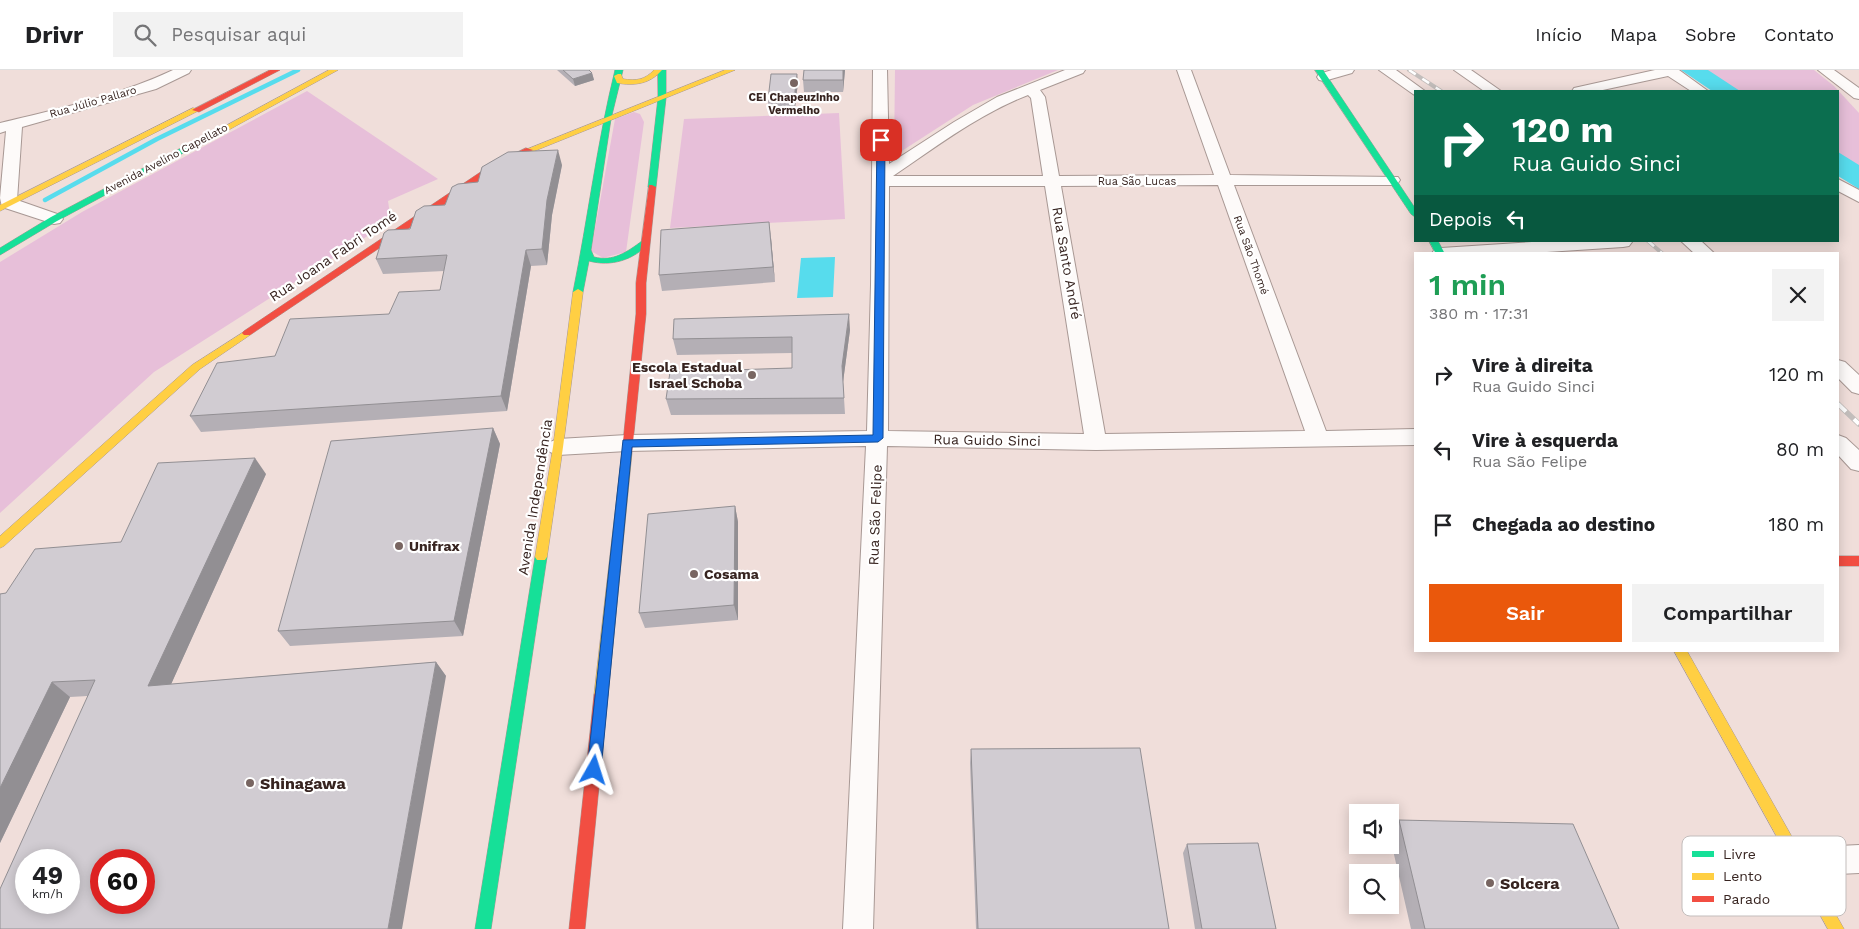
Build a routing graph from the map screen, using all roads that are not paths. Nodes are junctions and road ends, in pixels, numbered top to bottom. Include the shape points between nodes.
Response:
1 (184, 70) edge
2 (276, 70) edge
3 (334, 70) edge
4 (658, 70) edge
5 (662, 70) edge
6 (731, 70) edge
7 (880, 70) edge
8 (1078, 70) edge
9 (1184, 70) edge
10 (1348, 70) edge
11 (1461, 70) edge
12 (1670, 70) edge
13 (1825, 70) edge
14 (1385, 71) edge
15 (1323, 72) edge
16 (618, 73) edge
17 (1030, 88) junction
18 (1416, 90) edge
19 (1492, 90) edge
20 (1583, 90) edge
21 (1700, 90) edge
22 (1859, 95) edge
23 (662, 98) junction
24 (607, 119) junction
25 (7, 126) edge
26 (882, 178) junction
27 (1053, 180) junction
28 (1392, 180) junction
29 (1224, 182) junction
30 (1839, 185) edge
31 (1859, 197) edge
32 (4, 205) edge
33 (1414, 213) edge
34 (54, 219) junction
35 (1691, 242) edge
36 (645, 244) junction
37 (1627, 246) edge
38 (1438, 249) edge
39 (586, 250) junction
40 (0, 252) edge
41 (1704, 252) edge
42 (593, 278) dead end
43 (579, 284) junction
44 (1839, 369) edge
45 (1859, 387) edge
46 (1414, 437) edge
47 (878, 438) junction
48 (1318, 439) junction
49 (1096, 442) junction
50 (627, 443) junction
51 (1839, 444) edge
52 (558, 447) junction
53 (1859, 463) edge
54 (0, 543) edge
55 (1839, 561) edge
56 (1859, 561) edge
57 (1681, 652) edge
58 (1783, 836) edge
59 (1846, 860) edge
60 (1859, 860) edge
61 (1828, 916) edge
62 (483, 929) edge
63 (577, 929) edge
64 (858, 929) edge
65 (1836, 929) edge

1 - 25 street, Rua Júlio Pallaro via 151,86
2 - 32 main road
3 - 34 main road, Avenida Avelino Capellato
4 - 16 main road via 652,79 639,83 620,81
5 - 23 main road
6 - 23 main road, Rua Joana Fabri Tomé
7 - 26 street, Rua São Felipe
8 - 17 street
9 - 29 street, Rua São Thomé
10 - 15 street
11 - 19 street
12 - 20 street
12 - 21 street
13 - 22 street
14 - 18 street
15 - 28 main road
16 - 24 main road, Avenida Independência
17 - 26 street via 958,124
17 - 27 street, Rua Santo André via 1038,97
23 - 24 main road, Rua Joana Fabri Tomé
23 - 36 main road
24 - 39 main road, Avenida Independência
24 - 54 main road, Rua Joana Fabri Tomé via 502,162 236,338 164,394
25 - 32 street
26 - 27 street, Rua São Lucas
26 - 47 street, Rua São Felipe
27 - 29 street, Rua São Lucas
27 - 49 street, Rua Santo André
28 - 29 street, Rua São Lucas
28 - 33 main road
29 - 48 street, Rua São Thomé
30 - 31 street
32 - 34 street
34 - 40 main road, Avenida Avelino Capellato
35 - 41 street
36 - 39 main road via 623,259 606,262 590,259
36 - 50 main road via 637,281 641,314
37 - 38 street
39 - 43 main road, Avenida Independência
42 - 43 main road
43 - 52 main road, Avenida Independência
44 - 45 street
46 - 48 street, Rua Guido Sinci
47 - 49 street, Rua Guido Sinci
47 - 50 street, Rua Guido Sinci
47 - 64 street, Rua São Felipe
48 - 49 street, Rua Guido Sinci
50 - 52 street, Rua Guido Sinci
50 - 63 main road
51 - 53 street
52 - 62 main road, Avenida Independência
55 - 56 main road
57 - 58 main road
59 - 60 street
61 - 65 main road

